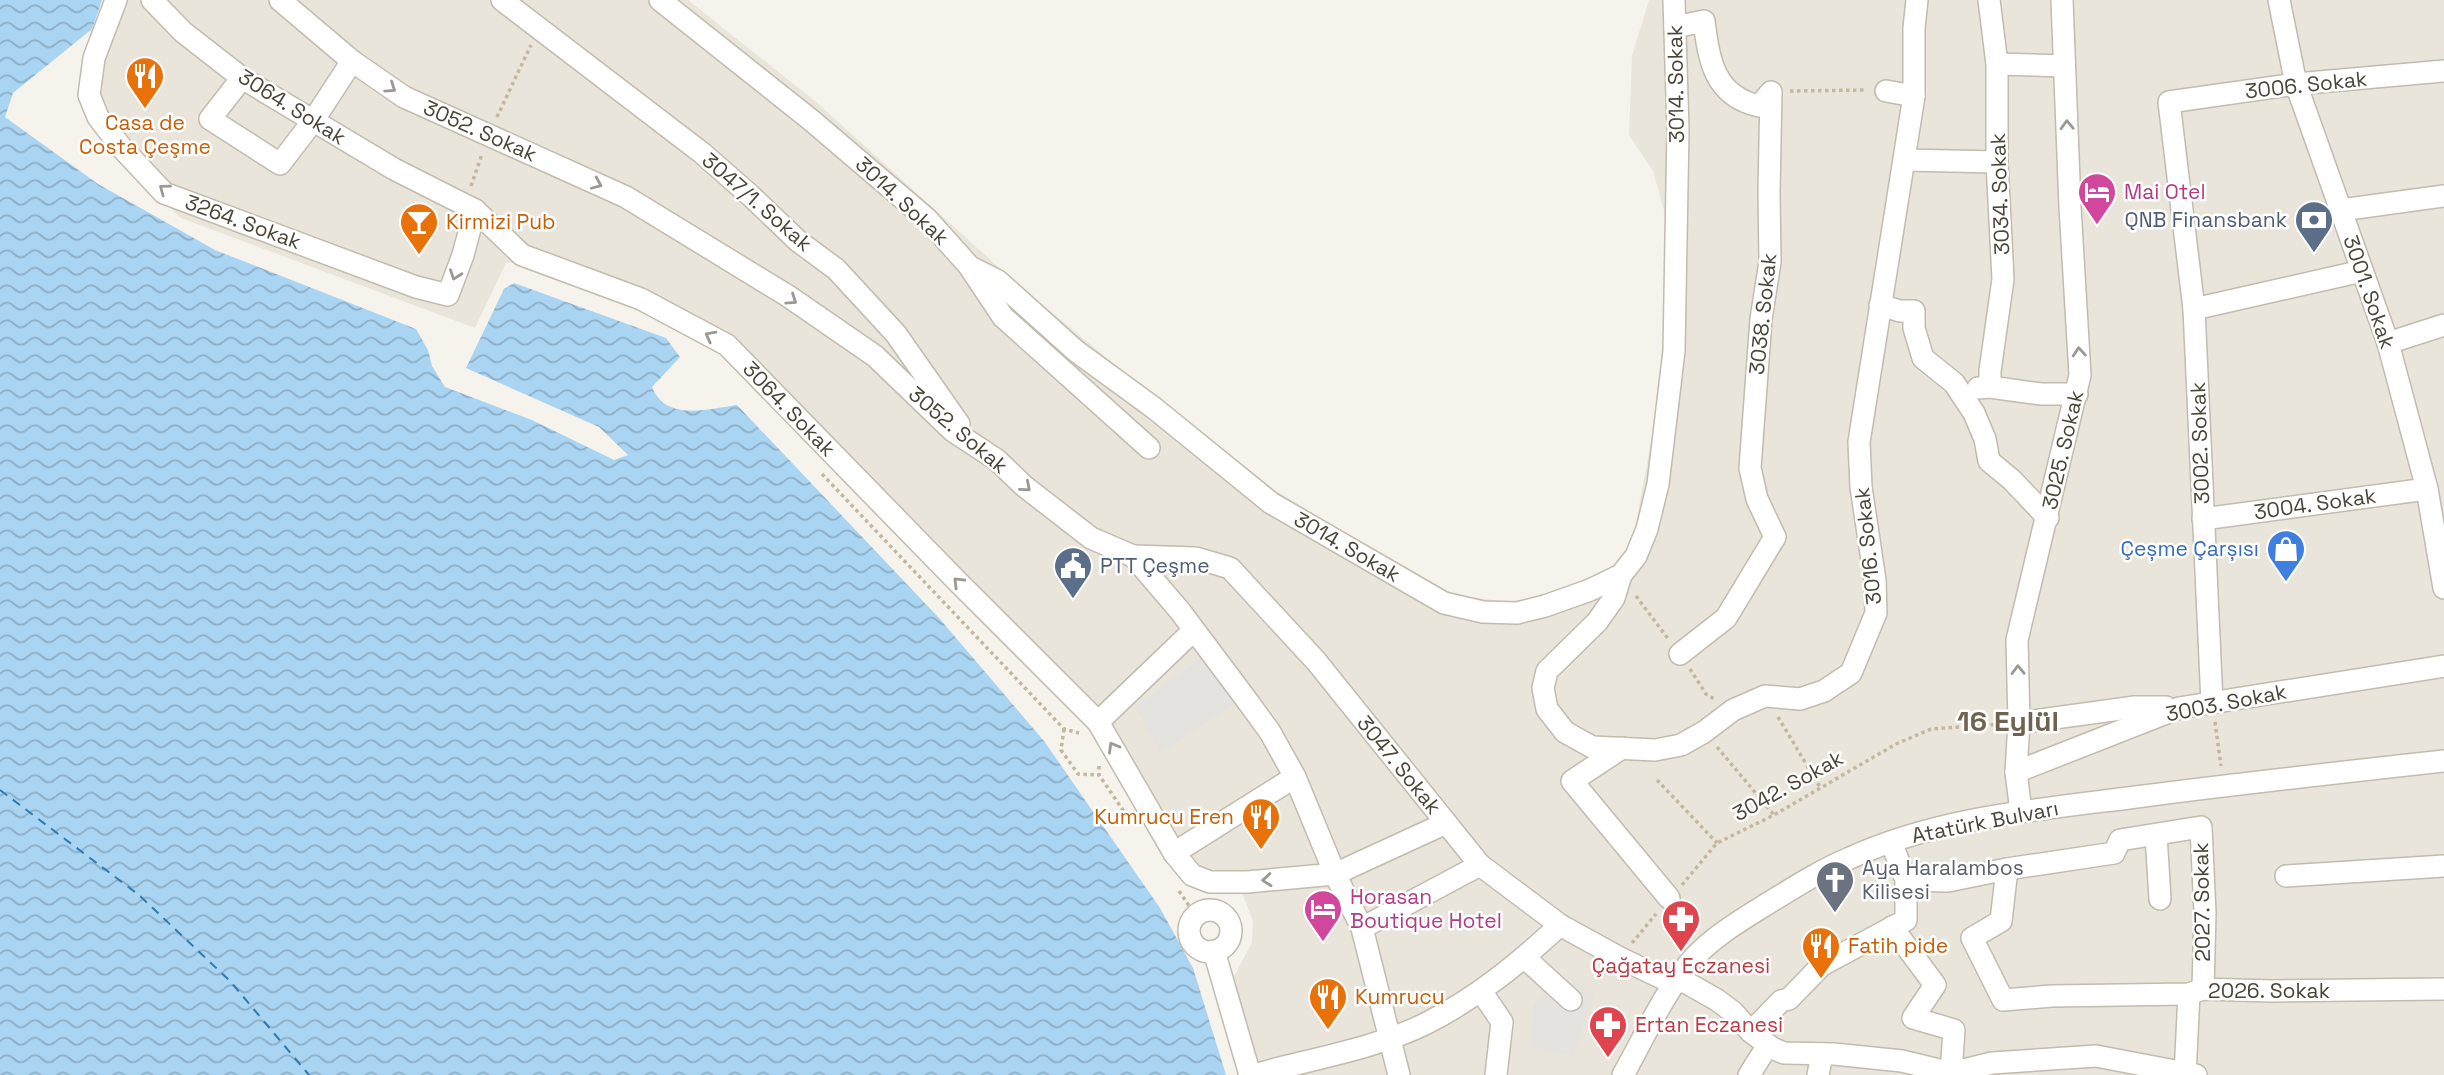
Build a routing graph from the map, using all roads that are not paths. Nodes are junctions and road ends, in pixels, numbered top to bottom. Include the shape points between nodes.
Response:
1 (116, 0) edge
2 (152, 0) edge
3 (280, 0) edge
4 (502, 0) edge
5 (660, 0) edge
6 (1674, 0) edge
7 (1917, 0) edge
8 (1989, 0) edge
9 (2062, 0) edge
10 (2279, 0) edge
11 (1675, 27) junction
12 (352, 61) junction
13 (1997, 64) junction
14 (2064, 66) junction
15 (2444, 71) edge
16 (243, 78) junction
17 (2297, 84) junction
18 (1879, 91) road end
19 (1914, 96) junction
20 (2169, 102) joint
21 (313, 121) junction
22 (1905, 160) junction
23 (1997, 162) junction
24 (2444, 196) edge
25 (470, 207) junction
26 (2341, 210) junction
27 (970, 267) junction
28 (2362, 271) junction
29 (1881, 305) junction
30 (2194, 309) junction
31 (2444, 325) edge
32 (2388, 343) junction
33 (1990, 387) junction
34 (1958, 389) junction
35 (2077, 394) junction
36 (973, 443) junction
37 (1149, 448) dead end
38 (2427, 489) junction
39 (2048, 518) junction
40 (2203, 519) junction
41 (1133, 556) junction
42 (1621, 575) junction
43 (2444, 588) edge
44 (1193, 631) junction
45 (1680, 654) road end
46 (2444, 666) edge
47 (2212, 703) junction
48 (2179, 708) junction
49 (2019, 723) junction
50 (1091, 728) junction
51 (1622, 748) junction
52 (2444, 761) edge
53 (2016, 772) junction
54 (1295, 777) junction
55 (2021, 812) junction
56 (1446, 823) junction
57 (2156, 835) junction
58 (1891, 842) junction
59 (1174, 853) junction
60 (1480, 865) junction
61 (2444, 866) edge
62 (2007, 869) junction
63 (1335, 874) junction
64 (2286, 876) dead end
65 (1906, 880) junction
66 (1669, 898) road end
67 (2160, 899) dead end
68 (1560, 925) junction
69 (1892, 927) junction
70 (1362, 928) junction
71 (1214, 951) junction
72 (1525, 958) junction
73 (1676, 981) junction
74 (2444, 989) edge
75 (1481, 991) junction
76 (2196, 992) junction
77 (1571, 1000) dead end
78 (1751, 1032) junction
79 (1389, 1038) junction
80 (1768, 1045) junction
81 (1822, 1054) junction
82 (1957, 1073) edge
83 (1252, 1075) edge
84 (1399, 1075) edge
85 (1496, 1075) edge
86 (1623, 1075) edge
87 (1749, 1075) edge
88 (1818, 1075) edge
89 (2188, 1075) edge

25 -> 1 street, 3264. Sokak via 448,295 164,193 113,137 89,95 94,58
2 - 16 street, 3064. Sokak via 183,32
3 - 12 street, 3052. Sokak
4 - 36 street, 3047/1. Sokak via 702,153 836,270 896,334
5 - 27 street, 3014. Sokak via 927,219
6 - 11 street, 3014. Sokak
7 - 19 street, 3016. Sokak
8 - 13 street, 3034. Sokak
9 - 14 street, 3025. Sokak
10 - 17 street, 3001. Sokak
11 - 42 street, 3014. Sokak via 1674,351 1658,484 1647,529 1636,556
11 - 45 street, 3038. Sokak via 1703,21 1715,75 1744,103 1759,106 1771,92 1770,262 1750,468 1757,499 1775,537 1726,618
12 - 21 street
12 -> 36 street, 3052. Sokak via 404,97 626,197 788,296 875,356 953,431
13 - 14 street
13 - 23 street, 3034. Sokak
35 -> 14 street, 3025. Sokak via 2080,376
15 - 17 street, 3006. Sokak
16 - 21 street, 3064. Sokak
16 - 21 street via 210,119 280,164
17 - 20 street, 3006. Sokak
17 - 26 street, 3001. Sokak
18 - 19 street
19 - 22 street, 3016. Sokak
20 - 30 street, 3002. Sokak
21 - 25 street, 3064. Sokak
22 - 23 street
22 - 29 street, 3016. Sokak
23 - 33 street, 3034. Sokak via 2003,279
24 - 26 street
50 -> 25 street, 3064. Sokak via 955,579 727,345 641,299 522,255
26 - 28 street, 3001. Sokak
27 - 37 street via 1003,317
27 - 42 street, 3014. Sokak via 998,281 1076,351 1271,503 1444,603 1483,612 1517,613 1591,590
28 - 30 street
28 - 32 street, 3001. Sokak
29 - 34 street via 1914,310 1923,358
29 - 51 street, 3016. Sokak via 1859,442 1876,613 1852,673 1824,691 1800,699 1765,696 1733,710 1681,745 1655,750
30 - 40 street, 3002. Sokak
31 - 32 street
32 - 38 street, 3001. Sokak
33 - 34 street
33 - 35 street
34 - 39 street via 1974,413 1989,461
35 - 39 street, 3025. Sokak
36 -> 41 street, 3052. Sokak via 1091,538
38 - 40 street, 3004. Sokak
38 - 43 street, 3001. Sokak
49 -> 39 street, 3025. Sokak via 2017,640
40 - 47 street, 3002. Sokak
41 - 44 street, 3052. Sokak
41 - 56 street, 3047. Sokak via 1196,558 1230,568 1315,661
42 - 51 street, 3016. Sokak via 1614,598 1597,622 1547,671 1543,688 1548,709 1565,732 1592,747
44 - 50 street
44 - 54 street, 3052. Sokak via 1270,732
46 - 47 street, 3003. Sokak
47 - 48 street, 3003. Sokak
48 - 49 street via 2135,707
48 - 53 street, 3003. Sokak
49 - 53 street, 3025. Sokak
59 -> 50 street, 3064. Sokak
51 - 66 street via 1572,781
52 - 55 street, Atatürk Bulvarı
53 - 55 street, 3025. Sokak
54 - 59 street
54 - 63 street, 3052. Sokak
55 - 58 street, Atatürk Bulvarı via 1940,827
56 - 60 street, 3047. Sokak
56 - 63 street, 3064. Sokak
57 - 62 street, 2027. Sokak via 2120,840 2114,852
57 - 67 street
57 - 76 street, 2027. Sokak via 2201,827 2205,913
58 - 65 street
58 - 73 street, Atatürk Bulvarı via 1849,858 1732,925 1692,960
63 -> 59 street, 3064. Sokak via 1210,882 1192,876
60 - 68 street, 3047. Sokak
60 - 70 street
61 - 64 street
62 - 65 street, 2027. Sokak via 1948,881
62 - 76 street, 2026. Sokak via 2001,921 1972,938 2003,1000
63 - 70 street, 3052. Sokak
65 - 69 street via 1906,920
68 - 72 street
68 - 73 street, 3047. Sokak via 1620,958
69 - 78 street via 1822,965
69 - 82 street via 1935,985 1913,1018 1954,1030
70 - 79 street, 3052. Sokak
71 - 71 street via 1202,951 1192,942 1189,928 1202,912 1221,914 1231,930 1227,943
71 - 83 street
72 - 75 street
72 - 77 street
73 - 78 street, 3047. Sokak via 1717,1000
73 - 86 street, Atatürk Bulvarı
74 - 76 street, 2026. Sokak
75 - 79 street via 1427,1023
75 - 85 street via 1502,1022
76 - 89 street
78 - 80 street, 3047. Sokak
79 - 83 street
79 - 84 street, 3052. Sokak
80 - 81 street via 1784,1053
80 - 87 street
81 - 82 street via 1902,1061
81 - 88 street
82 - 89 street via 1992,1063 2096,1056

